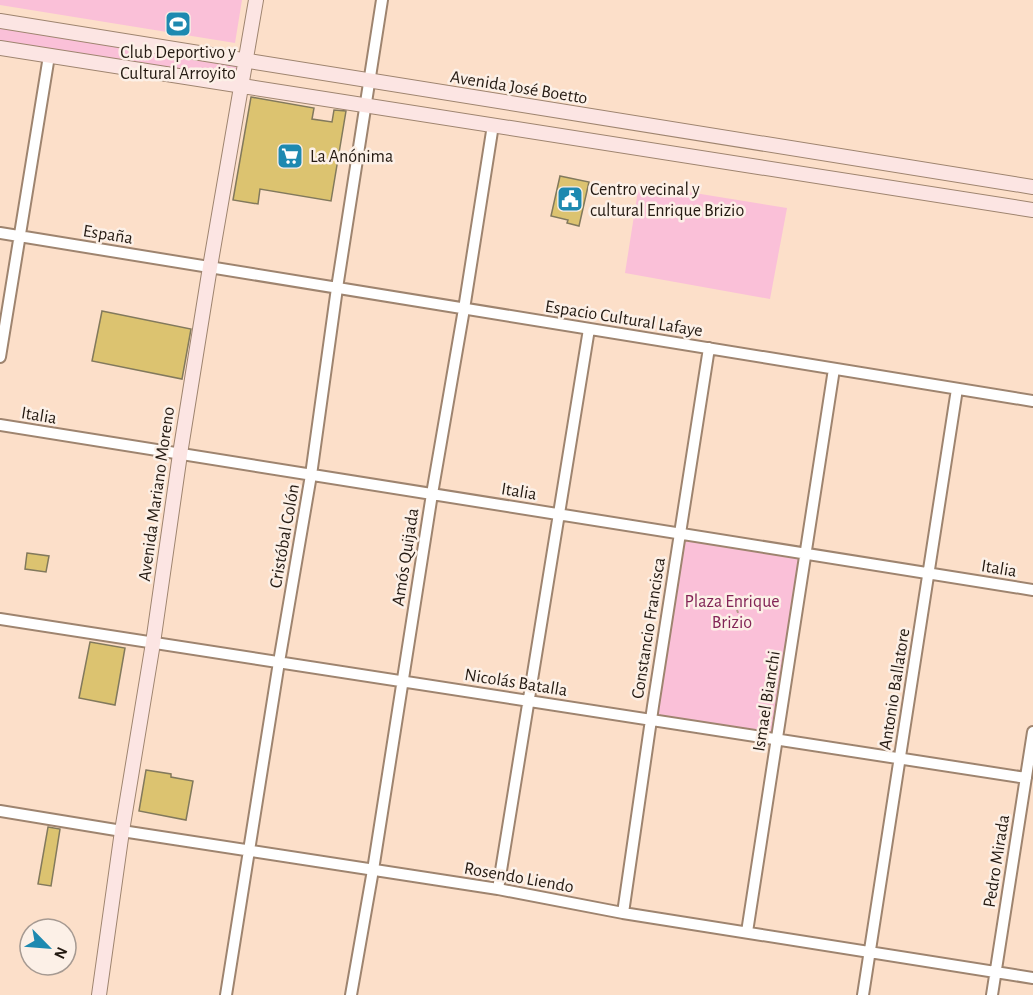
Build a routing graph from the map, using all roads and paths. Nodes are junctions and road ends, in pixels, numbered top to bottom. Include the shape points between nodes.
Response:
1 (256, 0) edge
2 (382, 0) edge
3 (0, 21) edge
4 (0, 48) edge
5 (49, 56) junction
6 (246, 61) junction
7 (370, 81) junction
8 (242, 86) junction
9 (366, 105) junction
10 (493, 125) junction
11 (1033, 187) edge
12 (1033, 210) edge
13 (0, 233) edge
14 (20, 236) junction
15 (210, 267) junction
16 (337, 288) junction
17 (464, 309) junction
18 (589, 329) junction
19 (709, 348) junction
20 (0, 357) edge
21 (834, 369) junction
22 (957, 389) junction
23 (1033, 401) edge
24 (0, 425) edge
25 (180, 454) junction
26 (311, 475) junction
27 (432, 494) junction
28 (559, 514) junction
29 (679, 534) junction
30 (806, 554) junction
31 (929, 574) junction
32 (1033, 590) edge
33 (737, 610) dead end
34 (739, 615) dead end
35 (0, 619) edge
36 (746, 626) dead end
37 (750, 631) dead end
38 (153, 643) junction
39 (279, 662) junction
40 (403, 681) junction
41 (529, 700) junction
42 (651, 720) junction
43 (1033, 732) edge
44 (777, 739) junction
45 (900, 758) junction
46 (1026, 778) junction
47 (0, 811) edge
48 (122, 831) junction
49 (249, 851) junction
50 (373, 870) junction
51 (498, 889) junction
52 (623, 913) junction
53 (747, 932) junction
54 (870, 952) junction
55 (996, 972) junction
56 (1033, 978) edge
57 (99, 995) edge
58 (226, 995) edge
59 (351, 995) edge
60 (863, 995) edge
61 (992, 995) edge

1 - 6 main road, Avenida Mariano Moreno
2 - 7 street, Cristóbal Colón
3 - 6 main road, Avenida José Boetto
4 - 5 main road
5 - 8 main road
5 - 14 street
6 - 7 main road, Avenida José Boetto
6 - 8 main road, Avenida Mariano Moreno
7 - 9 street, Cristóbal Colón
7 - 11 main road, Avenida José Boetto
8 - 9 main road
8 - 15 main road, Avenida Mariano Moreno
9 - 10 main road
9 - 16 street, Cristóbal Colón
10 - 12 main road
10 - 17 street, Amós Quijada
13 - 14 street, España
14 - 15 street, España
14 - 20 street
15 - 16 street, Espacio Cultural Lafaye
15 - 25 main road, Avenida Mariano Moreno
16 - 17 street, Espacio Cultural Lafaye
16 - 26 street, Cristóbal Colón
17 - 18 street, Espacio Cultural Lafaye
17 - 27 street, Amós Quijada
18 - 19 street, Espacio Cultural Lafaye
18 - 28 street
19 - 21 street, Espacio Cultural Lafaye
19 - 29 street, Constancio Francisca
21 - 22 street, Espacio Cultural Lafaye
21 - 30 street, Ismael Bianchi
22 - 23 street, Espacio Cultural Lafaye
22 - 31 street, Antonio Ballatore
24 - 25 street, Italia
25 - 26 street, Italia
25 - 38 main road, Avenida Mariano Moreno
26 - 27 street, Italia
26 - 39 street, Cristóbal Colón
27 - 28 street, Italia
27 - 40 street, Amós Quijada
28 - 29 street, Italia
28 - 41 street
29 - 30 street, Italia
29 - 42 street, Constancio Francisca
30 - 31 street, Italia
30 - 44 street, Ismael Bianchi
31 - 32 street, Italia
31 - 45 street, Antonio Ballatore
33 - 34 path
35 - 38 street, Nicolás Batalla
36 - 37 path
38 - 39 street, Nicolás Batalla
38 - 48 main road, Avenida Mariano Moreno
39 - 40 street, Nicolás Batalla
39 - 49 street, Cristóbal Colón
40 - 41 street, Nicolás Batalla
40 - 50 street, Amós Quijada
41 - 42 street, Nicolás Batalla
41 - 51 street
42 - 44 street, Nicolás Batalla
42 - 52 street, Constancio Francisca
43 - 46 street, Pedro Mirada
44 - 45 street, Nicolás Batalla
44 - 53 street, Ismael Bianchi
45 - 46 street, Nicolás Batalla
45 - 54 street, Antonio Ballatore
46 - 55 street, Pedro Mirada
47 - 48 street, Rosendo Liendo
48 - 49 street, Rosendo Liendo
48 - 57 main road, Avenida Mariano Moreno
49 - 50 street, Rosendo Liendo
49 - 58 street, Cristóbal Colón
50 - 51 street, Rosendo Liendo
50 - 59 street, Amós Quijada
51 - 52 street, Rosendo Liendo
52 - 53 street, Rosendo Liendo
53 - 54 street, Rosendo Liendo
54 - 55 street, Rosendo Liendo
54 - 60 street, Antonio Ballatore
55 - 56 street, Rosendo Liendo
55 - 61 street, Pedro Mirada

